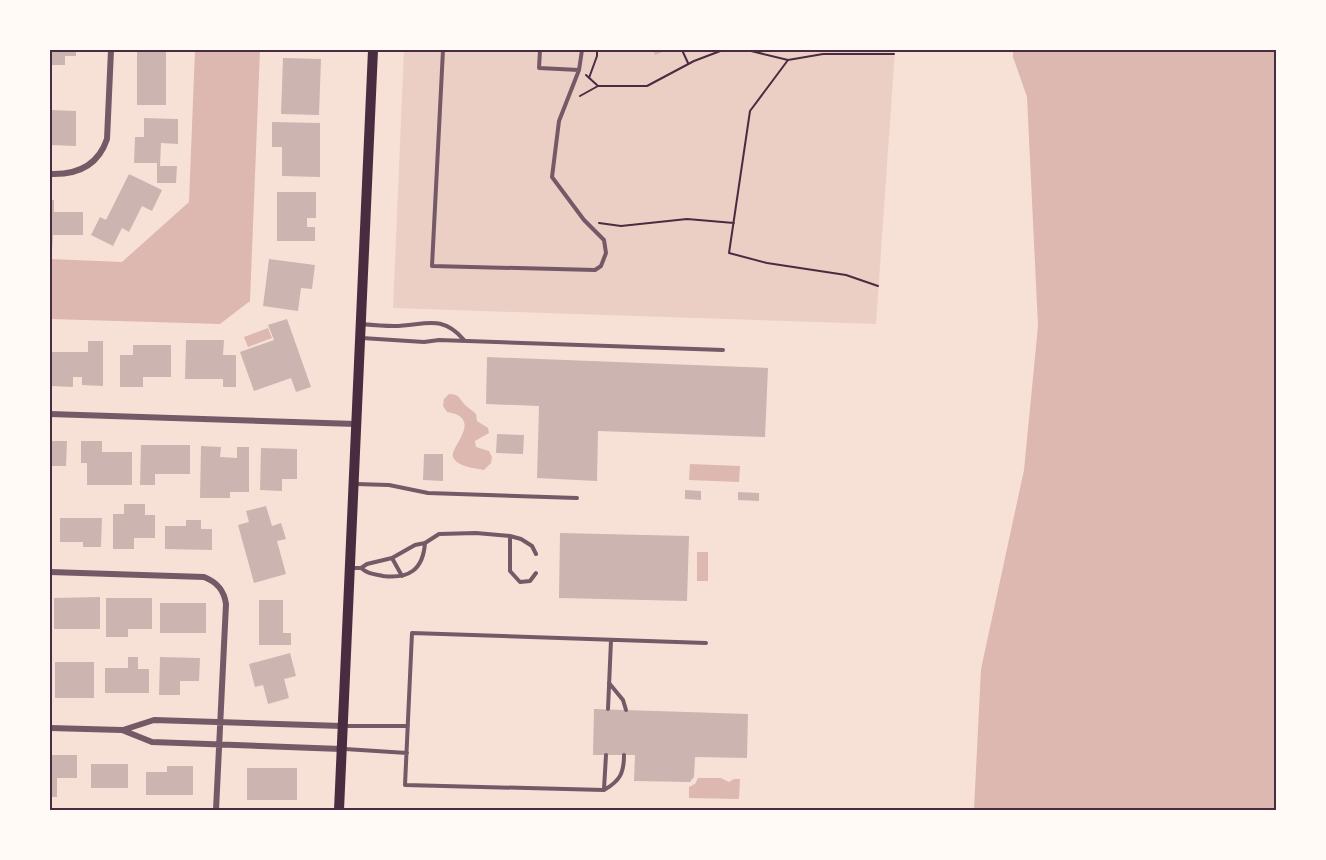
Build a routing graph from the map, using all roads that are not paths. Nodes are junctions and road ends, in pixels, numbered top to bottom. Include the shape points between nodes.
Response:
1 (111, 50) edge
2 (373, 50) edge
3 (442, 50) edge
4 (540, 50) edge
5 (582, 50) edge
6 (579, 70) junction
7 (50, 174) edge
8 (361, 324) junction
9 (360, 338) junction
10 (464, 341) junction
11 (723, 350) dead end
12 (50, 414) edge
13 (356, 424) junction
14 (353, 484) junction
15 (577, 498) dead end
16 (510, 536) junction
17 (425, 543) junction
18 (536, 554) dead end
19 (392, 558) junction
20 (355, 568) junction
21 (50, 572) edge
22 (536, 573) dead end
23 (402, 576) junction
24 (611, 640) junction
25 (706, 643) dead end
26 (609, 683) junction
27 (608, 710) dead end
28 (626, 710) dead end
29 (220, 722) junction
30 (342, 726) junction
31 (408, 726) junction
32 (50, 728) edge
33 (122, 730) junction
34 (219, 744) junction
35 (341, 749) junction
36 (407, 753) junction
37 (606, 755) dead end
38 (624, 755) dead end
39 (604, 790) junction
40 (216, 810) edge
41 (339, 810) edge

1 - 7 street via 104,149 90,166 72,174
2 - 8 main road
3 - 6 lane via 432,266 595,270 601,266 606,253 604,240 552,177 559,121
4 - 6 lane via 539,68
5 - 6 lane
8 - 9 main road
8 - 10 lane via 435,322 454,329
9 - 10 lane
9 - 13 main road
10 - 11 lane
12 - 13 street
13 - 14 main road
14 - 15 lane via 389,485 428,493
14 - 20 main road
16 - 17 lane via 439,534
16 - 18 lane via 532,546
16 - 22 lane via 510,571 520,582 530,581
17 - 19 lane
17 - 23 lane via 418,567
19 - 20 lane
19 - 23 lane
20 - 23 lane
20 - 30 main road
21 - 29 street via 204,577 213,581 225,594 226,604
24 - 25 lane
24 - 26 lane
24 - 31 lane via 412,633
26 - 27 lane
26 - 28 lane
29 - 30 street
29 - 33 street via 154,720
29 - 34 street
30 - 31 lane
30 - 35 main road
31 - 36 lane
32 - 33 street
33 - 34 street via 152,742
34 - 35 street
34 - 40 street
35 - 36 lane
35 - 41 main road
36 - 39 lane via 405,785
37 - 39 lane
38 - 39 lane via 622,775

